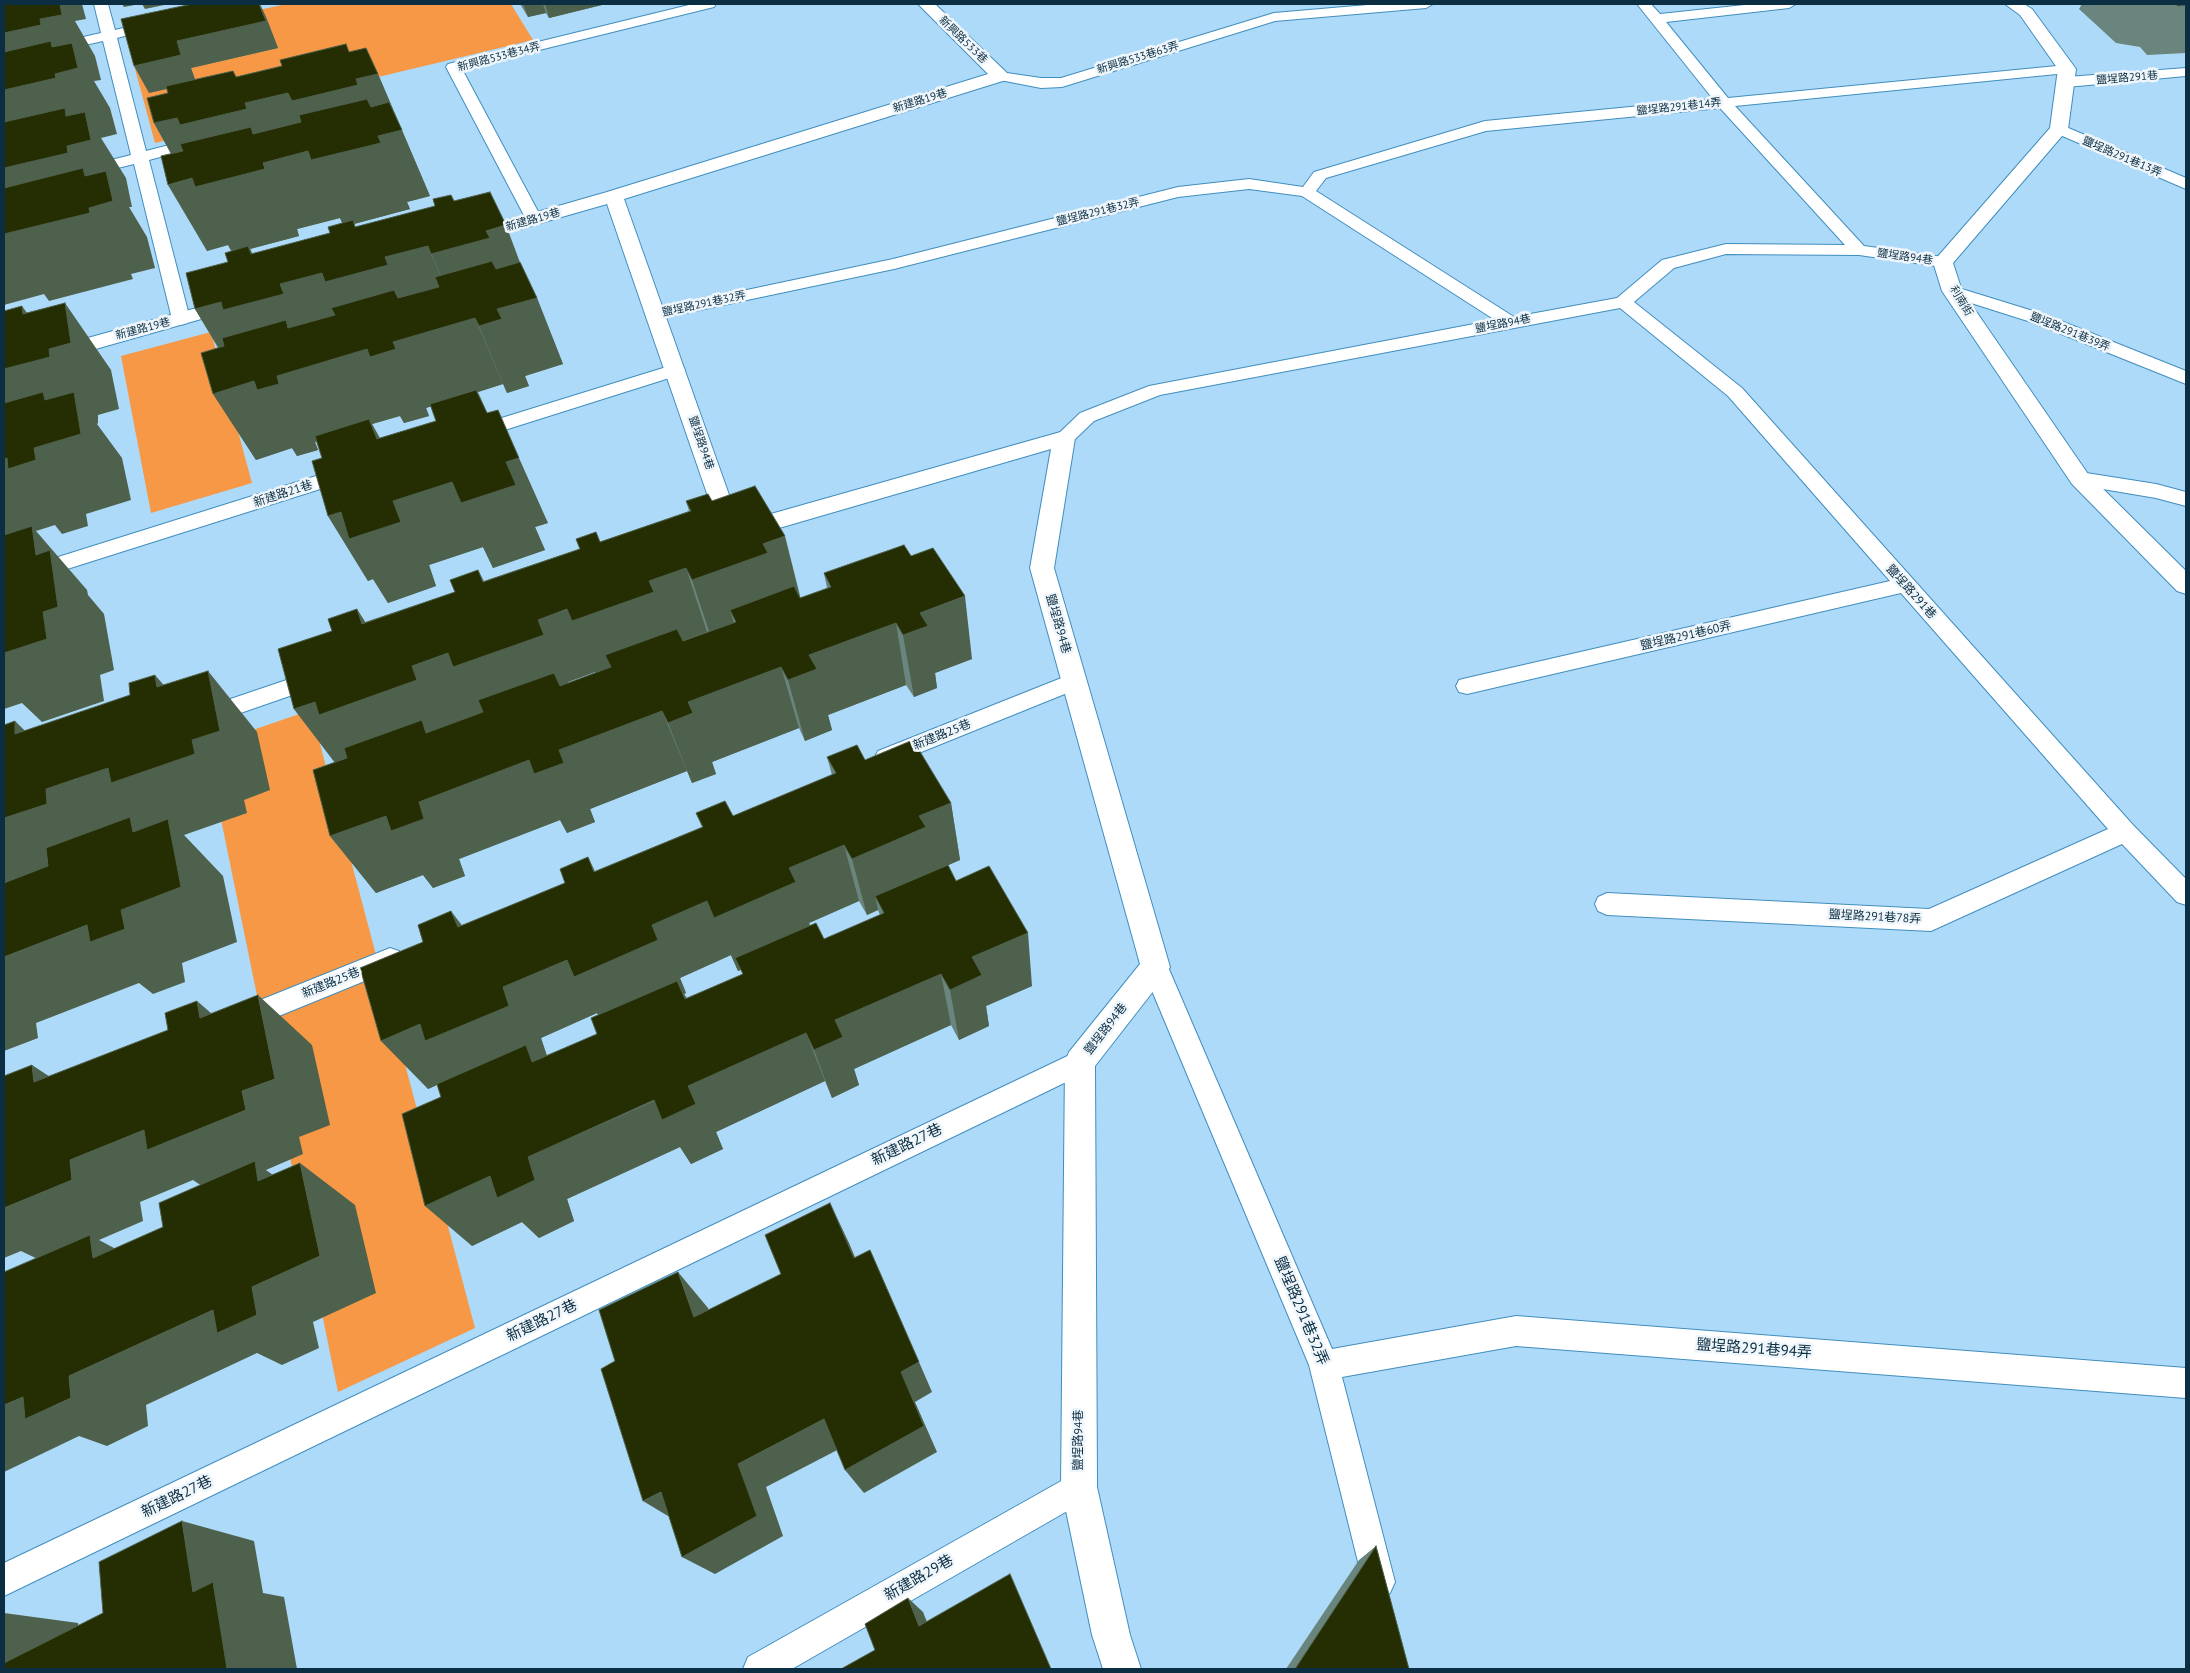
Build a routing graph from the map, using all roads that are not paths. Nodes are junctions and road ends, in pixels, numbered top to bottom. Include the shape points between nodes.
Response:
1 (100, 4) edge
2 (710, 4) edge
3 (926, 4) edge
4 (1426, 4) edge
5 (1644, 4) edge
6 (1790, 4) edge
7 (2013, 4) edge
8 (1656, 18) junction
9 (136, 29) edge
10 (108, 36) junction
11 (4, 59) edge
12 (2186, 72) edge
13 (1000, 76) junction
14 (2067, 76) junction
15 (1724, 103) junction
16 (2058, 129) junction
17 (216, 138) edge
18 (140, 157) junction
19 (67, 175) edge
20 (2186, 184) edge
21 (1307, 192) junction
22 (614, 196) junction
23 (534, 219) junction
24 (458, 241) edge
25 (1858, 250) junction
26 (1943, 262) junction
27 (1952, 291) junction
28 (248, 300) edge
29 (1623, 302) junction
30 (657, 314) junction
31 (181, 319) junction
32 (1510, 322) junction
33 (4, 368) edge
34 (676, 370) junction
35 (2186, 378) edge
36 (458, 438) edge
37 (1064, 438) junction
38 (363, 468) edge
39 (2080, 479) junction
40 (2186, 499) edge
41 (4, 582) edge
42 (1905, 585) junction
43 (2186, 585) edge
44 (334, 671) edge
45 (1074, 681) junction
46 (1466, 686) dead end
47 (183, 724) edge
48 (862, 767) edge
49 (2125, 832) junction
50 (2186, 895) edge
51 (1607, 904) dead end
52 (410, 951) edge
53 (1155, 967) junction
54 (225, 1026) edge
55 (1080, 1062) junction
56 (1324, 1365) junction
57 (2186, 1383) edge
58 (1079, 1487) junction
59 (4, 1580) edge
60 (1387, 1611) edge
61 (760, 1669) edge
62 (1122, 1669) edge

1 - 10 lane
2 - 23 lane, 新興路533巷34弄 via 453,67
3 - 13 street, 新興路533巷
4 - 13 lane, 新興路533巷63弄 via 1269,13 1062,82 1041,83
5 - 8 lane
6 - 8 lane
7 - 14 street via 2026,12
8 - 15 lane
9 - 10 lane
10 - 11 lane
10 - 18 lane
12 - 14 lane, 鹽埕路291巷
13 - 22 street, 新建路19巷
14 - 15 lane, 鹽埕路291巷14弄
14 - 16 street
15 - 21 lane, 鹽埕路291巷14弄 via 1485,126 1320,175
15 - 25 lane
16 - 20 lane, 鹽埕路291巷13弄
16 - 26 street
17 - 18 lane
18 - 19 lane
18 - 31 lane
21 - 30 lane, 鹽埕路291巷32弄 via 1249,184 1178,192 894,264
21 - 32 lane, 鹽埕路291巷32弄
22 - 23 street, 新建路19巷
22 - 30 street, 鹽埕路94巷
23 - 24 street, 新建路19巷
25 - 26 lane, 鹽埕路94巷
25 - 29 lane, 鹽埕路94巷 via 1726,249 1668,264
26 - 27 street, 利南街
27 - 35 lane, 鹽埕路291巷39弄 via 2040,319
27 - 39 street, 利南街
28 - 31 street, 新建路19巷
29 - 32 lane, 鹽埕路94巷
29 - 42 lane, 鹽埕路291巷 via 1735,392
30 - 34 street, 鹽埕路94巷
31 - 33 street, 新建路19巷
32 - 37 lane, 鹽埕路94巷 via 1156,390 1087,417
34 - 36 lane
34 - 37 street, 鹽埕路94巷 via 722,537
37 - 45 street, 鹽埕路94巷 via 1042,568
38 - 41 lane, 新建路21巷
39 - 40 lane
39 - 43 street, 利南街
42 - 46 lane, 鹽埕路291巷60弄
42 - 49 lane, 鹽埕路291巷
44 - 47 lane
45 - 48 lane, 新建路25巷
45 - 53 street, 鹽埕路94巷
49 - 50 lane, 鹽埕路291巷
49 - 51 lane, 鹽埕路291巷78弄 via 1932,920
52 - 54 lane, 新建路25巷
53 - 55 street, 鹽埕路94巷
53 - 56 lane, 鹽埕路291巷32弄
55 - 58 street, 鹽埕路94巷
55 - 59 lane, 新建路27巷
56 - 57 lane, 鹽埕路291巷94弄 via 1516,1331
56 - 60 lane, 鹽埕路291巷32弄
58 - 61 lane, 新建路29巷
58 - 62 street, 鹽埕路94巷 via 1111,1635

